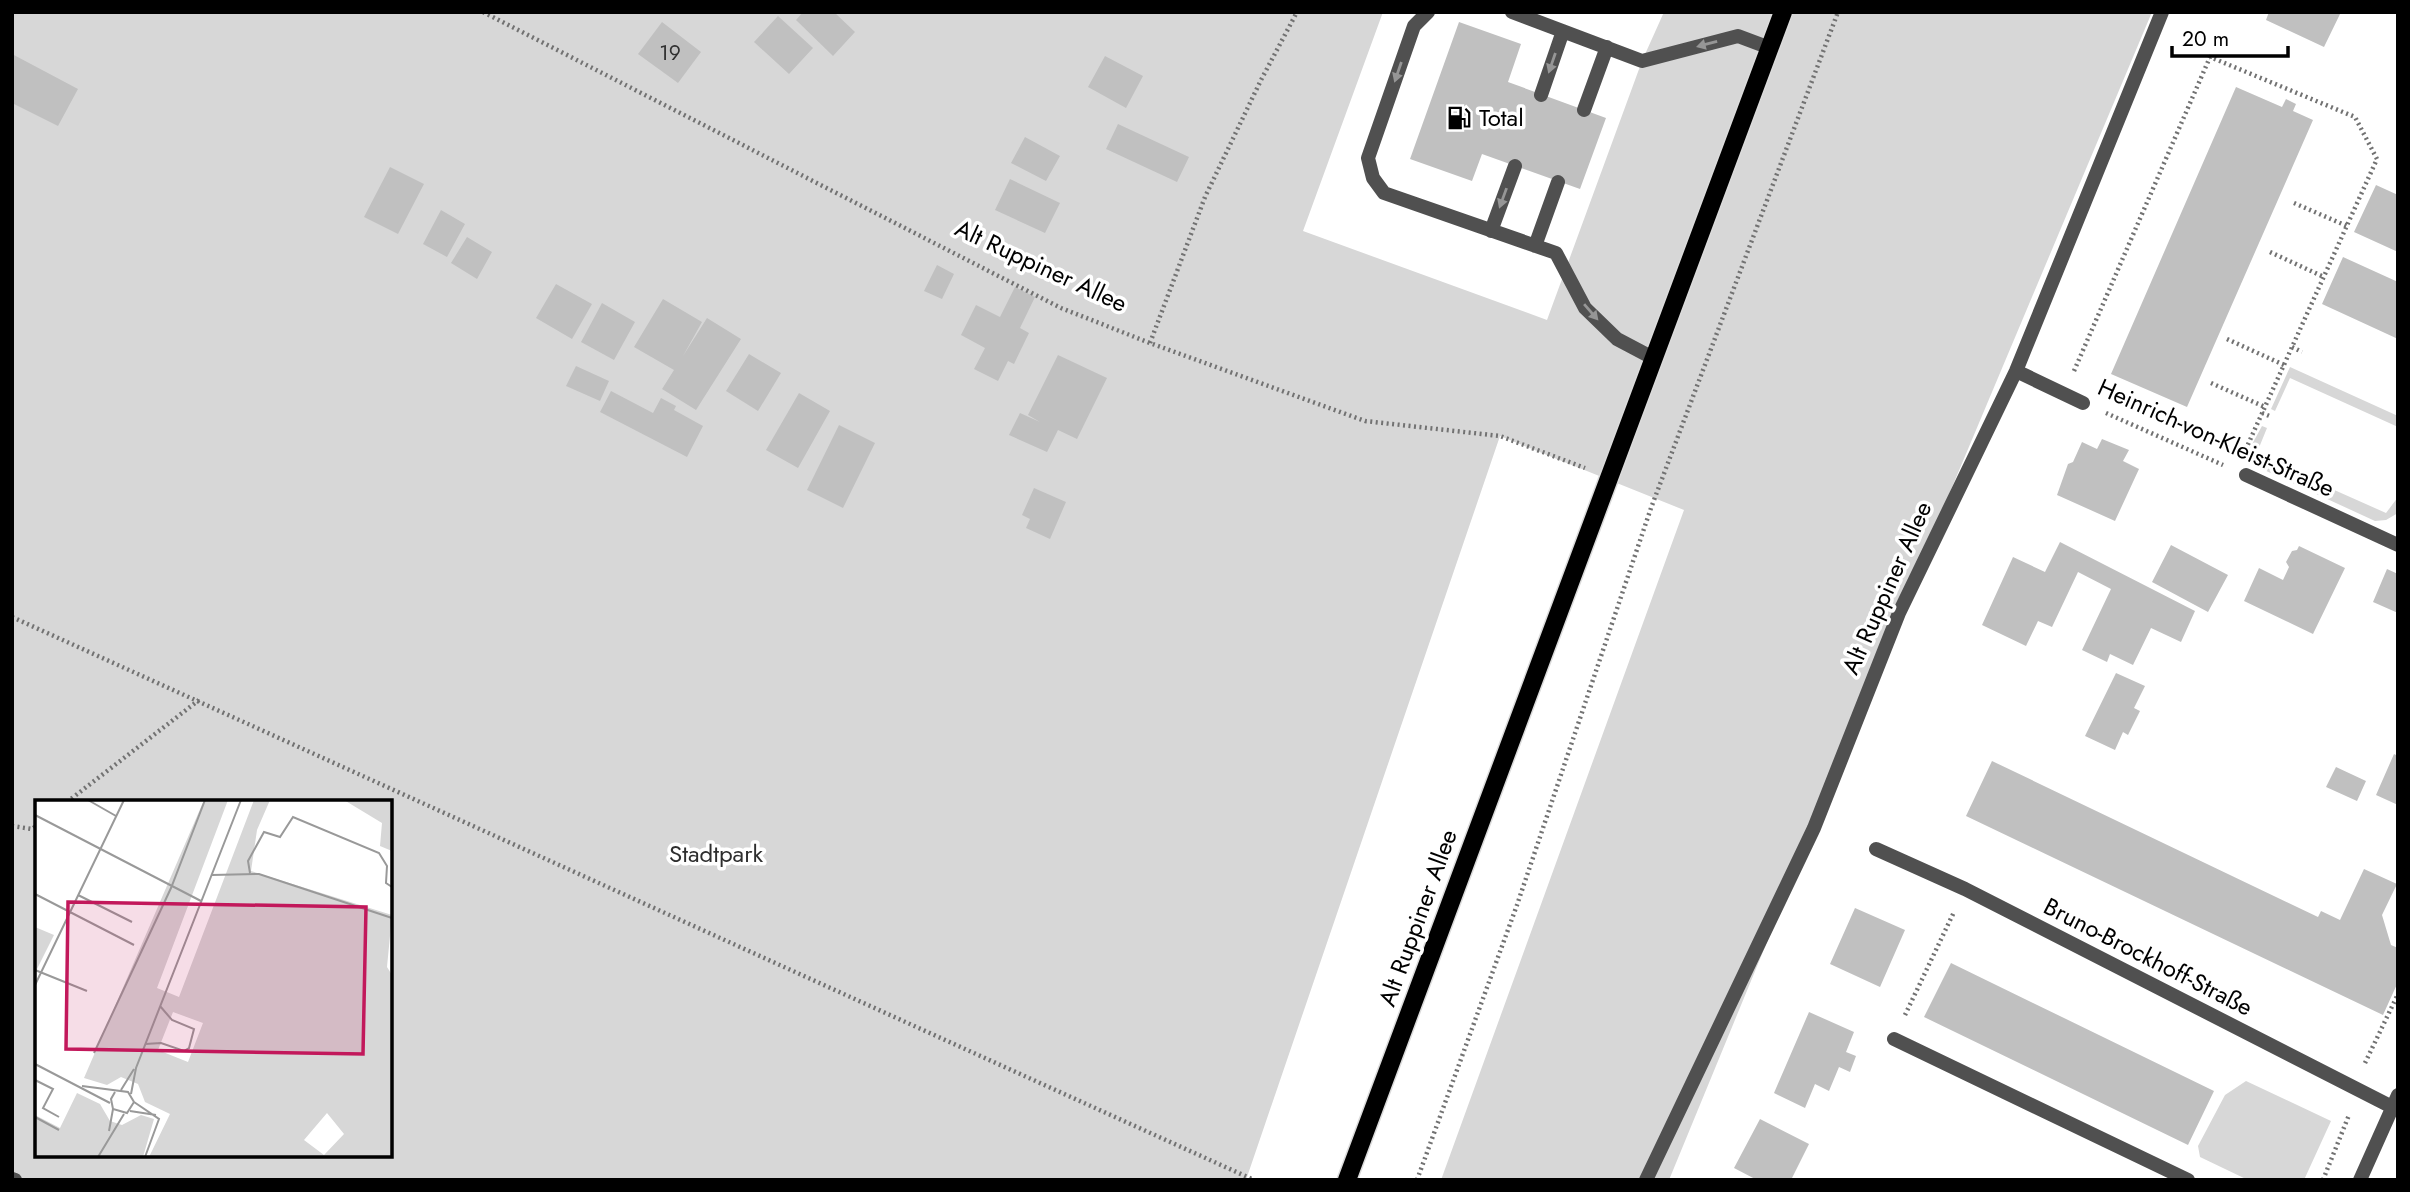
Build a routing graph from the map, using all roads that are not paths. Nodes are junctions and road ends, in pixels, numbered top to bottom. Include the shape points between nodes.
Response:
1 (1429, 12) edge
2 (1513, 12) edge
3 (1783, 12) edge
4 (2162, 12) edge
5 (1563, 31) junction
6 (1607, 47) junction
7 (1770, 48) junction
8 (1541, 95) dead end
9 (1584, 110) dead end
10 (1515, 166) dead end
11 (1558, 182) dead end
12 (1492, 231) junction
13 (1535, 246) junction
14 (1653, 358) junction
15 (2016, 371) junction
16 (2083, 403) road end
17 (2241, 473) road end
18 (2398, 545) edge
19 (1876, 849) dead end
20 (1894, 1039) dead end
21 (2396, 1104) edge
22 (1347, 1180) edge
23 (1646, 1180) edge
24 (2188, 1180) edge
25 (2360, 1180) edge

1 -> 12 street via 1415,26 1368,158 1373,178 1384,193
2 - 5 street
3 - 7 main road, Alt Ruppiner Allee
4 - 15 street, Alt Ruppiner Allee
5 - 6 street
5 -> 8 street
7 -> 6 street via 1738,36 1642,61
6 - 9 street
7 - 14 main road, Alt Ruppiner Allee
10 -> 12 street
11 - 13 street
12 - 13 street
13 -> 14 street via 1556,253 1585,307 1616,339
14 - 22 main road, Alt Ruppiner Allee
15 - 16 street, Heinrich-von-Kleist-Straße
15 - 23 street, Alt Ruppiner Allee via 1899,613 1814,828
17 - 18 street, Heinrich-von-Kleist-Straße
19 - 21 street, Bruno-Brockhoff-Straße via 1965,889 2354,1088
20 - 24 street
21 - 25 street

